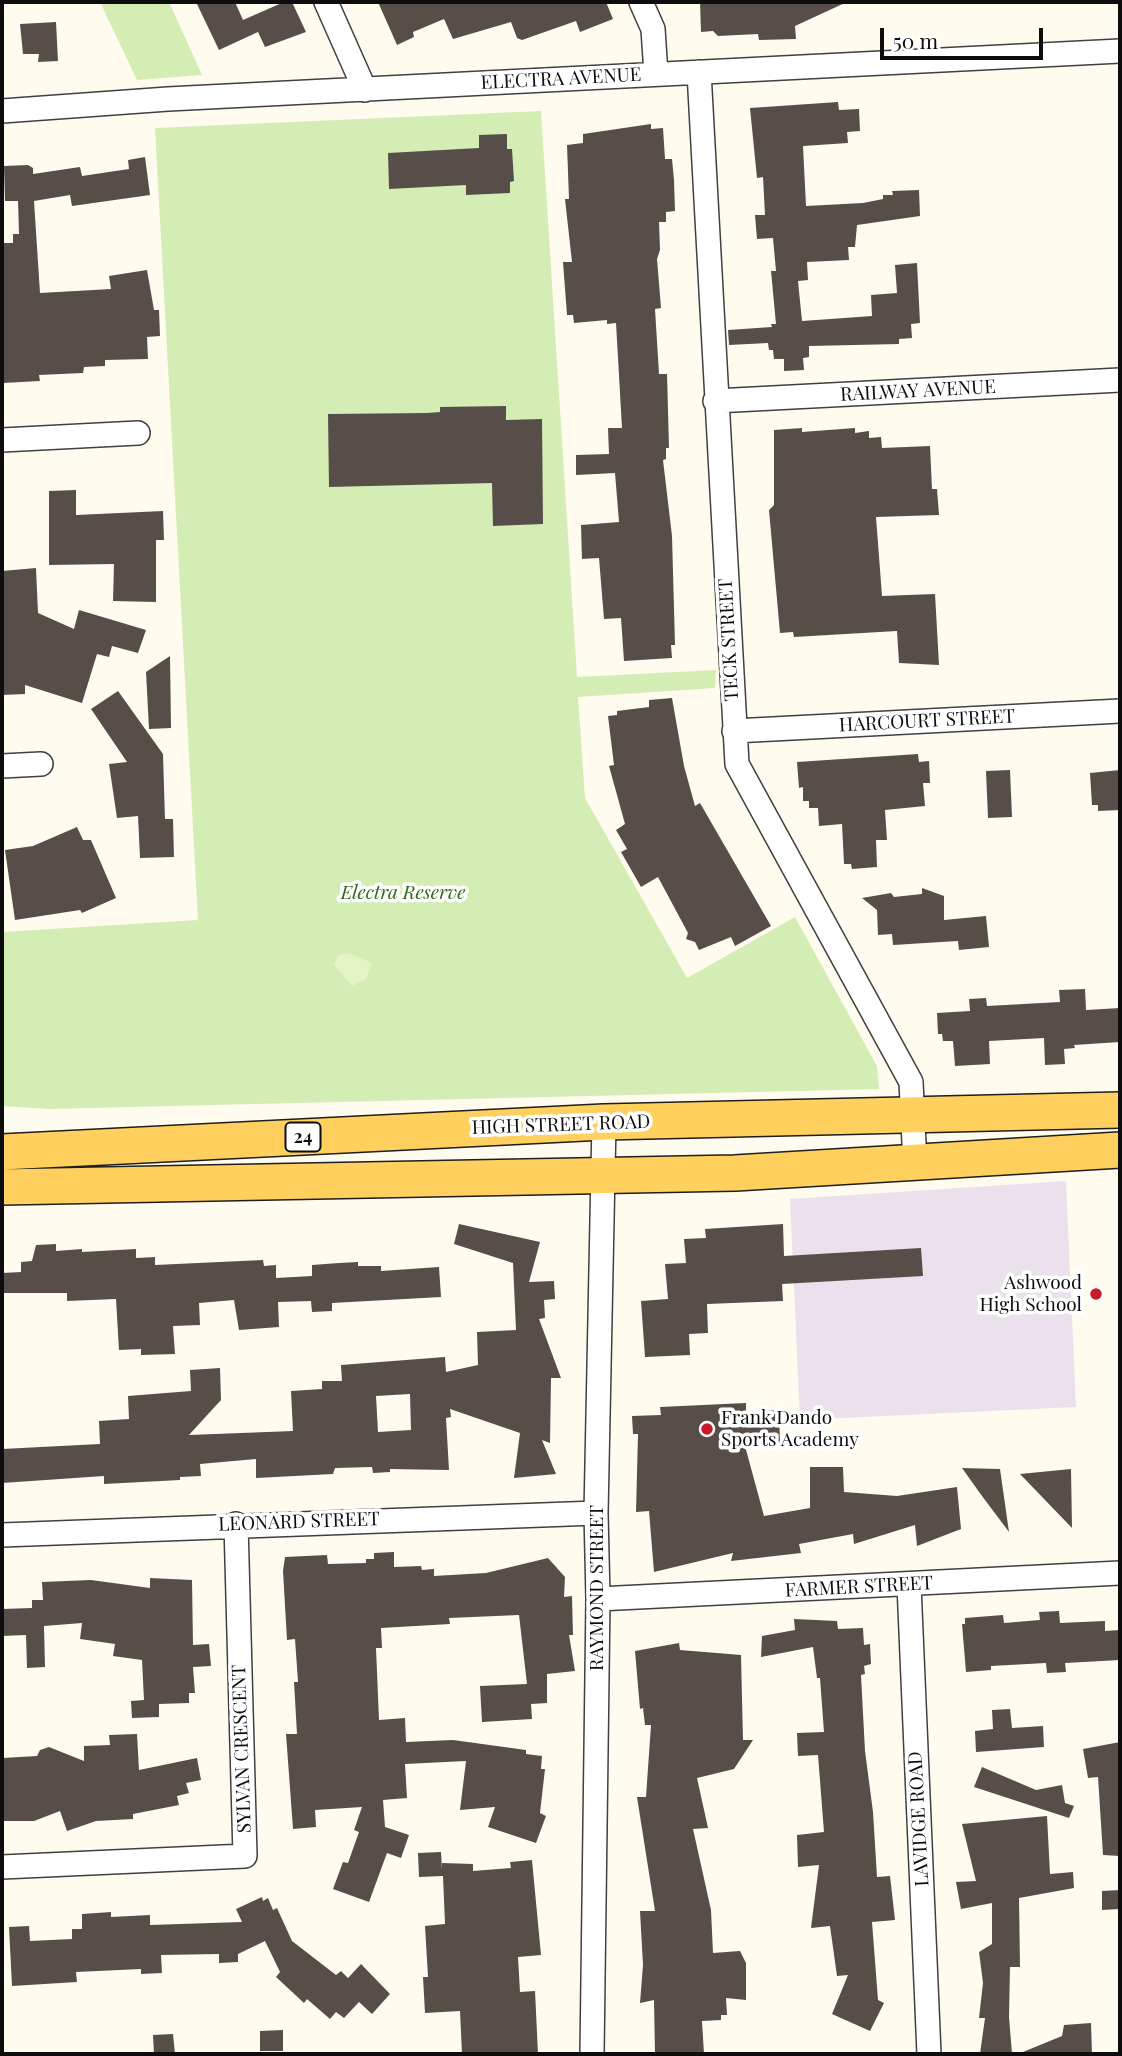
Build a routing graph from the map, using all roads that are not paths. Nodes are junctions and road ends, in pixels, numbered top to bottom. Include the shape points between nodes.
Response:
1 (326, 2) edge
2 (641, 2) edge
3 (1120, 51) edge
4 (699, 72) junction
5 (656, 74) junction
6 (365, 90) junction
7 (2, 111) edge
8 (1120, 380) edge
9 (715, 401) junction
10 (138, 433) dead end
11 (2, 440) edge
12 (1120, 711) edge
13 (734, 731) junction
14 (41, 764) dead end
15 (2, 766) edge
16 (1120, 1110) edge
17 (914, 1115) junction
18 (604, 1122) junction
19 (1120, 1150) edge
20 (2, 1152) edge
21 (915, 1164) junction
22 (602, 1177) junction
23 (2, 1187) edge
24 (596, 1513) junction
25 (236, 1524) junction
26 (2, 1535) edge
27 (1120, 1573) edge
28 (909, 1584) junction
29 (598, 1600) junction
30 (2, 1867) edge
31 (592, 2054) edge
32 (929, 2054) edge

1 - 6 street
2 - 5 street via 653,30
3 - 4 street, ELECTRA AVENUE
4 - 5 street, ELECTRA AVENUE
4 - 9 street, TECK STREET
5 - 6 street, ELECTRA AVENUE
6 - 7 street, ELECTRA AVENUE
8 - 9 street, RAILWAY AVENUE
9 - 13 street, TECK STREET
10 - 11 street
12 - 13 street, HARCOURT STREET
13 - 17 street, TECK STREET via 737,764 911,1082
14 - 15 street
16 - 17 main road, HIGH STREET ROAD / 24
17 - 18 main road, HIGH STREET ROAD / 24
17 - 21 street, TECK STREET
18 - 20 main road, HIGH STREET ROAD / 24
18 - 22 street, RAYMOND STREET
19 - 21 main road
21 - 22 main road
22 - 23 main road
22 - 24 street, RAYMOND STREET
24 - 25 street, LEONARD STREET
24 - 29 street, RAYMOND STREET
25 - 26 street, LEONARD STREET
25 - 30 street, SYLVAN CRESCENT via 245,1856
27 - 28 street, FARMER STREET
28 - 29 street, FARMER STREET
28 - 32 street, LAVIDGE ROAD
29 - 31 street, RAYMOND STREET

